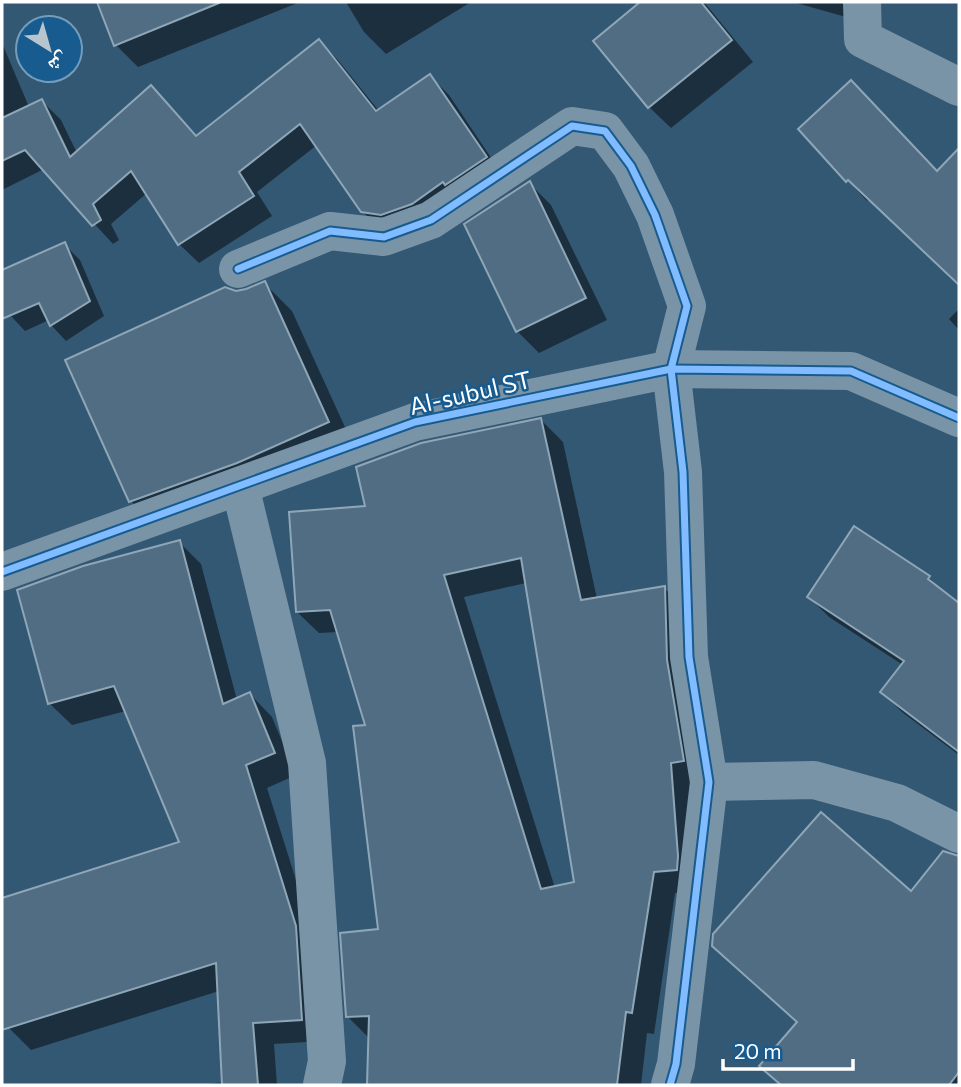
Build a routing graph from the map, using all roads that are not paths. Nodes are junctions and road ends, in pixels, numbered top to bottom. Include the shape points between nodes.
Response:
1 (862, 2) edge
2 (959, 87) edge
3 (238, 269) dead end
4 (671, 369) junction
5 (959, 418) edge
6 (240, 486) junction
7 (2, 572) edge
8 (709, 782) junction
9 (959, 834) edge
10 (682, 1078) edge
11 (323, 1085) edge

1 - 2 street via 863,40
3 - 4 street via 330,231 384,237 431,220 572,126 605,131 631,166 655,215 687,306
4 - 5 street, Al-subul ST via 851,371
4 - 6 street, Al-subul ST via 415,422
4 - 8 street via 684,472 688,657
6 - 7 street, Al-subul ST
6 - 11 street via 307,763 327,1061
8 - 9 street via 814,780 897,803
8 - 10 street

